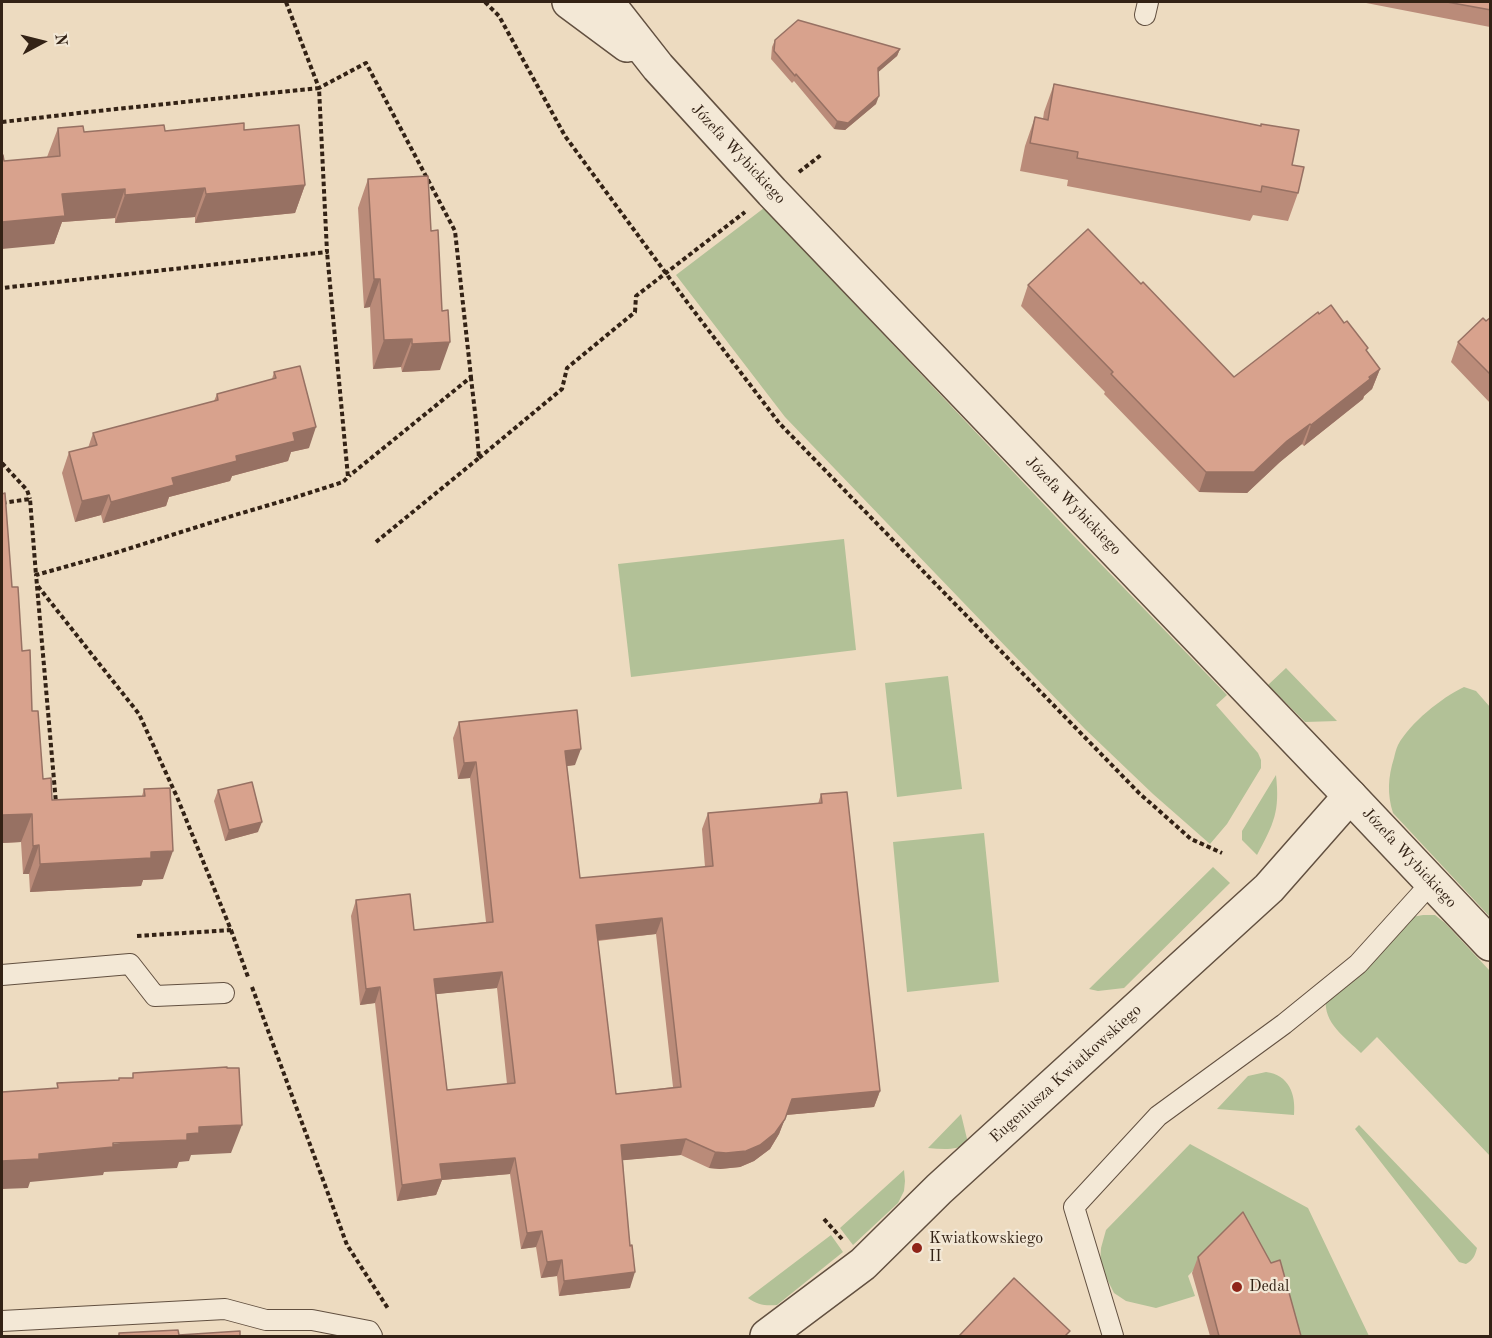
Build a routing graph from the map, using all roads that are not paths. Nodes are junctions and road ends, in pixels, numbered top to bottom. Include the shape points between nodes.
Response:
1 (569, 2) edge
2 (607, 2) edge
3 (658, 67) junction
4 (1350, 796) junction
5 (1432, 882) junction
6 (1491, 944) edge
7 (2, 975) edge
8 (224, 993) dead end
9 (2, 1321) edge
10 (372, 1336) edge
11 (767, 1336) edge
12 (1113, 1336) edge

1 - 3 street, Józefa Wybickiego
2 - 3 street, Józefa Wybickiego
3 - 4 street, Józefa Wybickiego via 772,192
4 - 5 street, Józefa Wybickiego
4 - 11 street, Eugeniusza Kwiatkowskiego via 1269,888 939,1189 863,1264
5 - 6 street, Józefa Wybickiego
5 - 12 lane via 1358,964 1158,1116 1074,1208
7 - 8 lane via 130,964 155,996
9 - 10 lane via 225,1309 266,1320 312,1320 369,1330

